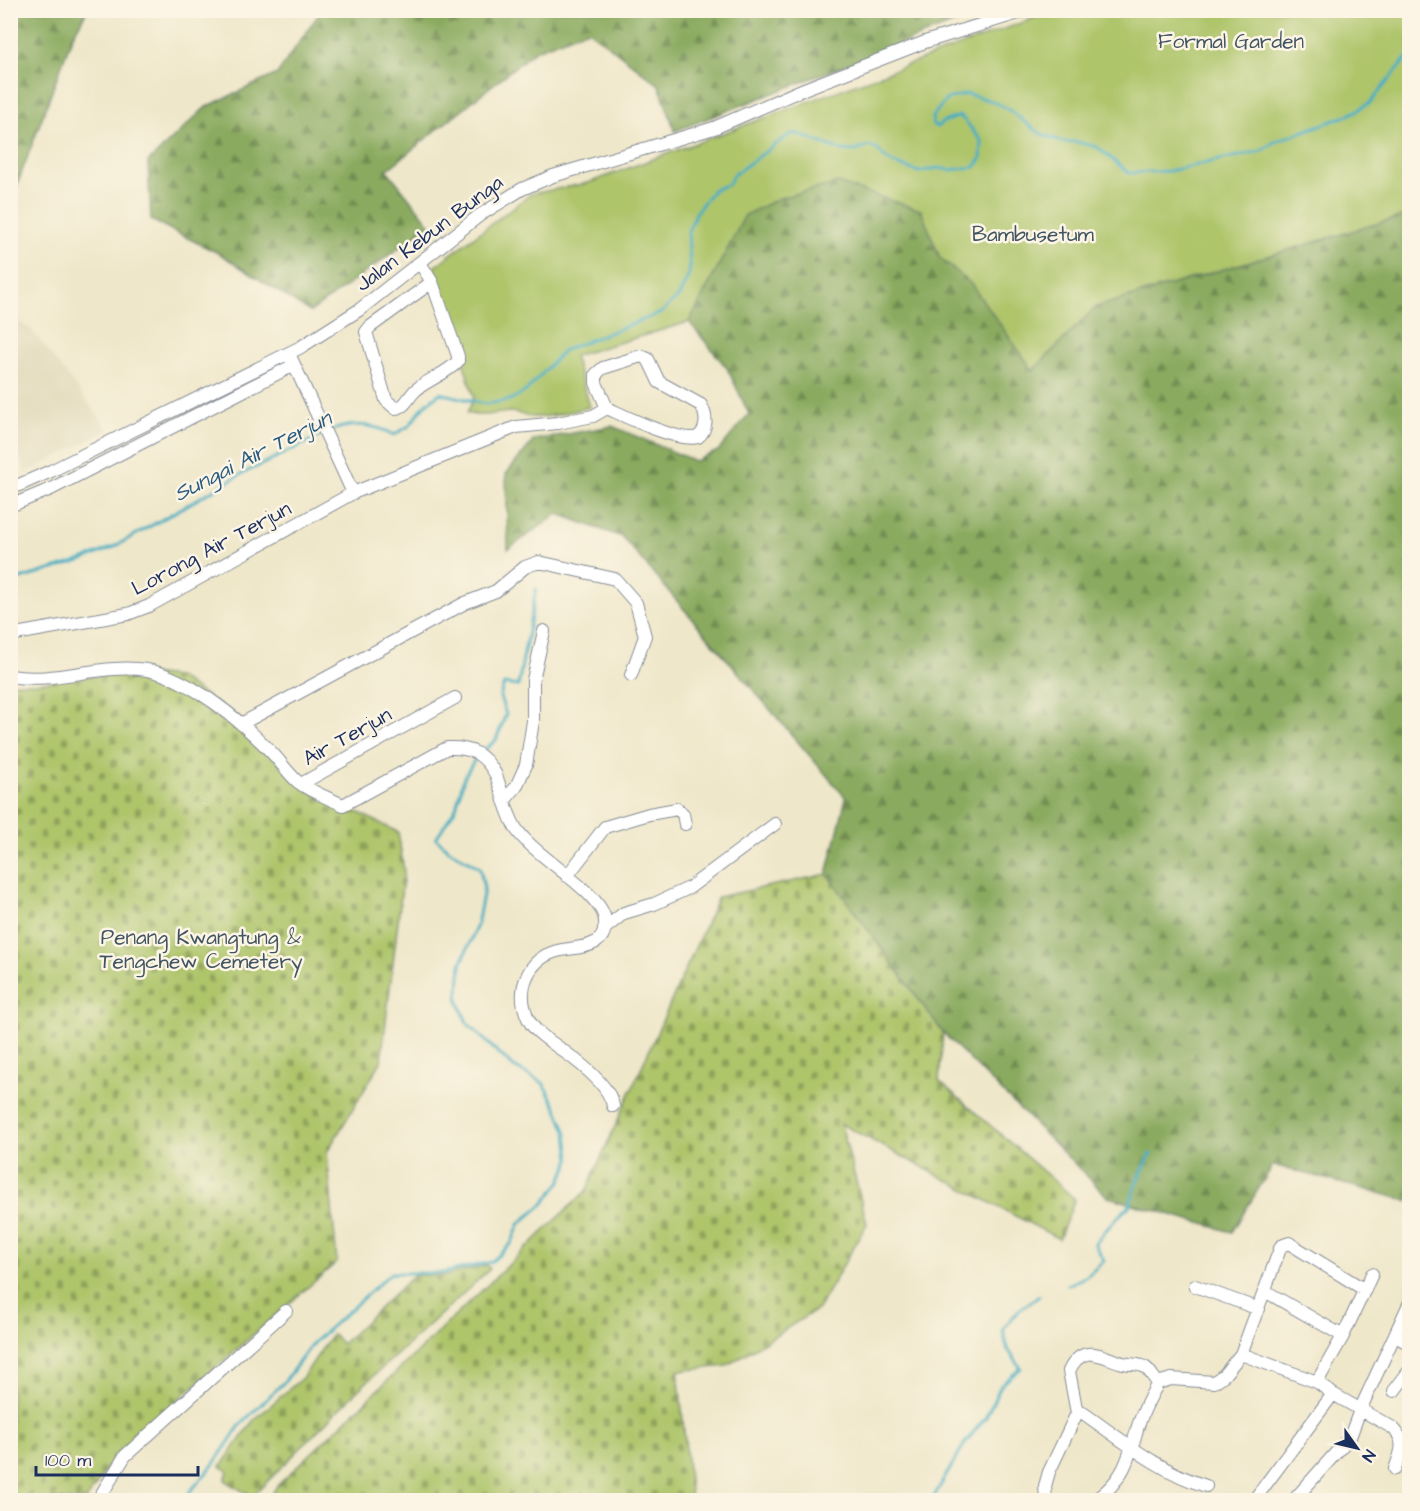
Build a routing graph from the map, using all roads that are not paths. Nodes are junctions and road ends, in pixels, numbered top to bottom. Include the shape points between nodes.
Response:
1 (1028, 10) edge
2 (420, 263) junction
3 (432, 282) junction
4 (292, 359) junction
5 (607, 408) junction
6 (10, 489) edge
7 (353, 493) junction
8 (10, 506) edge
9 (544, 631) dead end
10 (10, 635) edge
11 (631, 675) dead end
12 (10, 676) edge
13 (455, 698) dead end
14 (241, 724) junction
15 (301, 784) junction
16 (504, 801) junction
17 (685, 824) dead end
18 (775, 824) dead end
19 (567, 876) junction
20 (602, 910) junction
21 (624, 913) junction
22 (604, 929) junction
23 (614, 1106) dead end
24 (1372, 1274) dead end
25 (1195, 1286) dead end
26 (1365, 1290) junction
27 (1265, 1291) junction
28 (1410, 1302) edge
29 (1259, 1309) junction
30 (286, 1311) dead end
31 (1343, 1336) junction
32 (1395, 1336) junction
33 (1410, 1344) edge
34 (1241, 1354) junction
35 (1410, 1370) edge
36 (1317, 1382) junction
37 (1158, 1383) junction
38 (1394, 1391) dead end
39 (1333, 1394) junction
40 (1360, 1410) junction
41 (1077, 1413) junction
42 (1133, 1449) junction
43 (1395, 1469) dead end
44 (1206, 1486) dead end
45 (98, 1500) edge
46 (1046, 1500) edge
47 (1095, 1500) edge
48 (1254, 1500) edge
49 (1294, 1500) edge

1 - 2 street, Jalan Kebun Bunga via 925,42 714,128 553,176 493,206
2 - 3 street
2 - 4 street, Jalan Kebun Bunga
3 - 3 street via 459,358 457,364 415,390 405,404 395,408 386,400 367,330
4 - 6 street, Jalan Kebun Bunga via 165,413
4 - 7 street
4 - 8 street via 51,489
5 - 5 street via 687,439 701,435 706,422 701,405 659,382 648,359 641,356 596,374
5 - 7 street, Lorong Air Terjun via 593,416 516,427
7 - 10 street, Lorong Air Terjun via 149,606 128,614
9 - 16 street via 533,680 533,721 526,765
11 - 14 street via 645,636 636,603 615,579 539,562 525,567 496,591 465,603
12 - 14 street, Air Terjun via 25,679 98,669 147,670 183,682
13 - 15 street, Air Terjun
14 - 15 street, Air Terjun
15 - 16 street via 343,805 447,748 464,748 482,756 496,775
16 - 19 street via 515,828
17 - 19 street via 677,809 605,827
18 - 21 street via 689,888
19 - 20 street
20 - 21 street
20 - 22 street
21 - 22 street
22 - 23 street via 586,948 559,950 542,959 527,974 521,994 525,1014 534,1029 598,1081
24 - 26 street
25 - 29 street
26 - 27 street via 1288,1244 1279,1249
26 - 31 street
27 - 29 street
27 - 31 street
28 - 32 street
29 - 34 street
30 - 45 street via 125,1456
31 - 36 street
32 - 33 street
32 - 40 street
34 - 36 street
34 - 37 street via 1214,1382
35 - 38 street
36 - 39 street
37 - 41 street via 1145,1367 1106,1355 1083,1354 1069,1371
37 - 42 street
39 - 40 street
39 - 48 street
40 - 43 street via 1400,1435 1401,1452
40 - 49 street via 1350,1437
41 - 42 street via 1083,1413
41 - 46 street via 1049,1472
42 - 44 street via 1177,1475
42 - 47 street via 1116,1482

